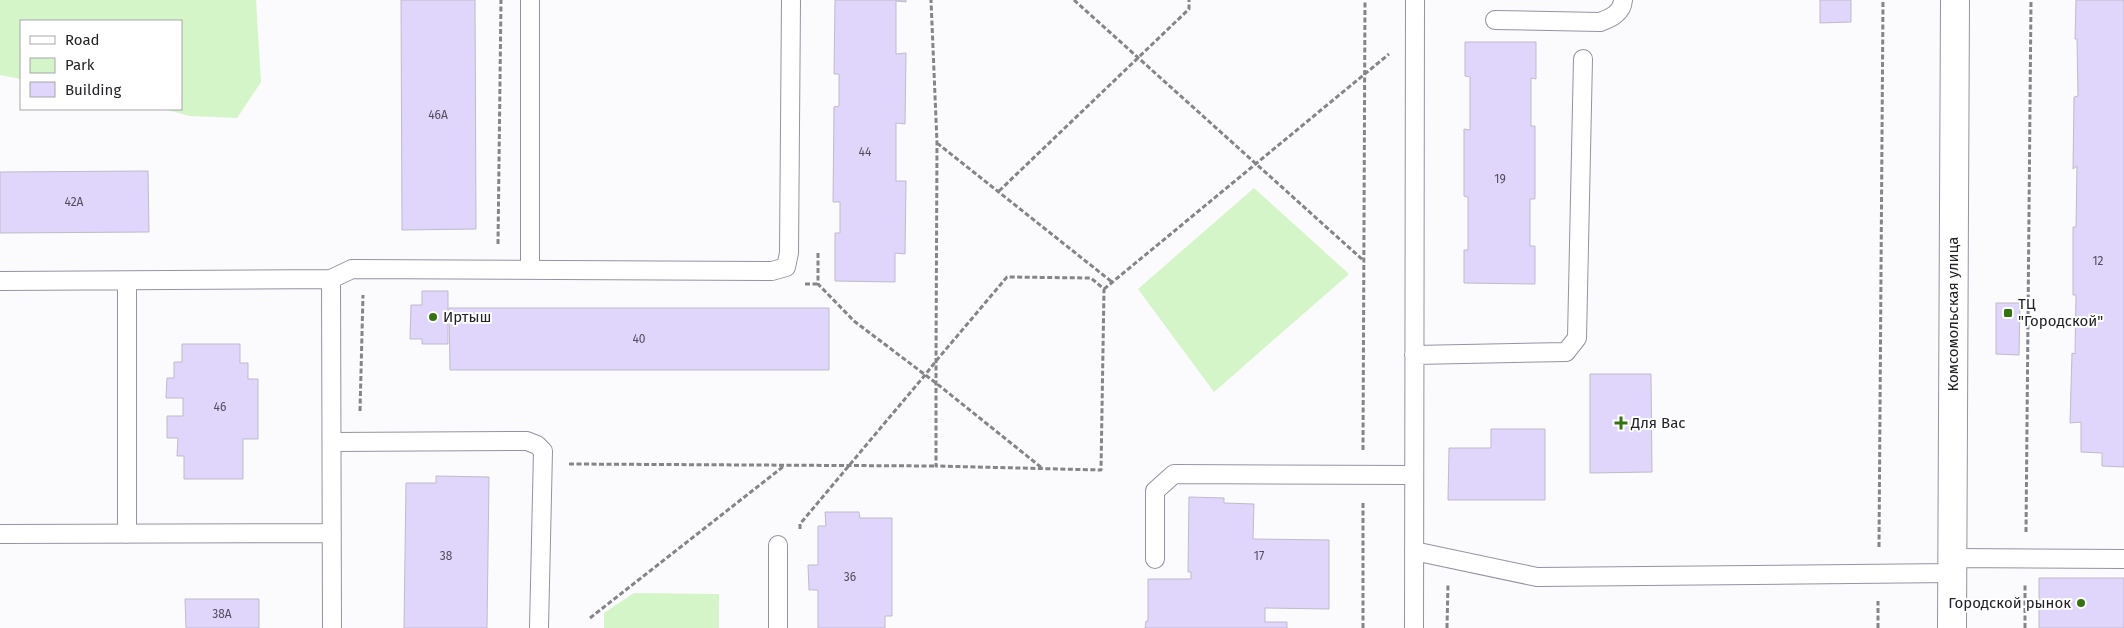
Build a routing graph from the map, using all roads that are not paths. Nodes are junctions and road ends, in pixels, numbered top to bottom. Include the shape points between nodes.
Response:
1 (530, 0) edge
2 (791, 0) edge
3 (1415, 0) edge
4 (1623, 0) edge
5 (1955, 0) edge
6 (1495, 20) dead end
7 (1583, 59) dead end
8 (530, 270) junction
9 (331, 279) junction
10 (0, 282) edge
11 (127, 282) junction
12 (1414, 354) junction
13 (332, 442) junction
14 (1413, 475) junction
15 (332, 533) junction
16 (0, 534) edge
17 (127, 534) junction
18 (778, 545) dead end
19 (1414, 550) junction
20 (1155, 559) dead end
21 (2124, 559) edge
22 (1952, 565) junction
23 (332, 628) edge
24 (540, 628) edge
25 (778, 628) edge
26 (1414, 628) edge
27 (1952, 628) edge

1 - 8 lane
2 - 8 lane via 789,253 786,267 772,272
3 - 12 lane
4 - 6 lane via 1613,17 1600,22
5 - 22 street, Комсомольская улица
7 - 12 lane via 1578,338 1566,352
8 - 9 lane via 352,269
9 - 11 lane
9 - 13 lane
10 - 11 lane
11 - 17 lane
12 - 14 lane
13 - 15 lane
13 - 24 lane via 527,441 537,445 543,451
14 - 19 lane
14 - 20 lane via 1174,474 1155,491
15 - 17 lane
15 - 23 lane
16 - 17 lane
18 - 25 lane
19 - 22 lane via 1537,577 1879,573
19 - 26 lane
21 - 22 lane via 2026,558
22 - 27 street, Комсомольская улица

